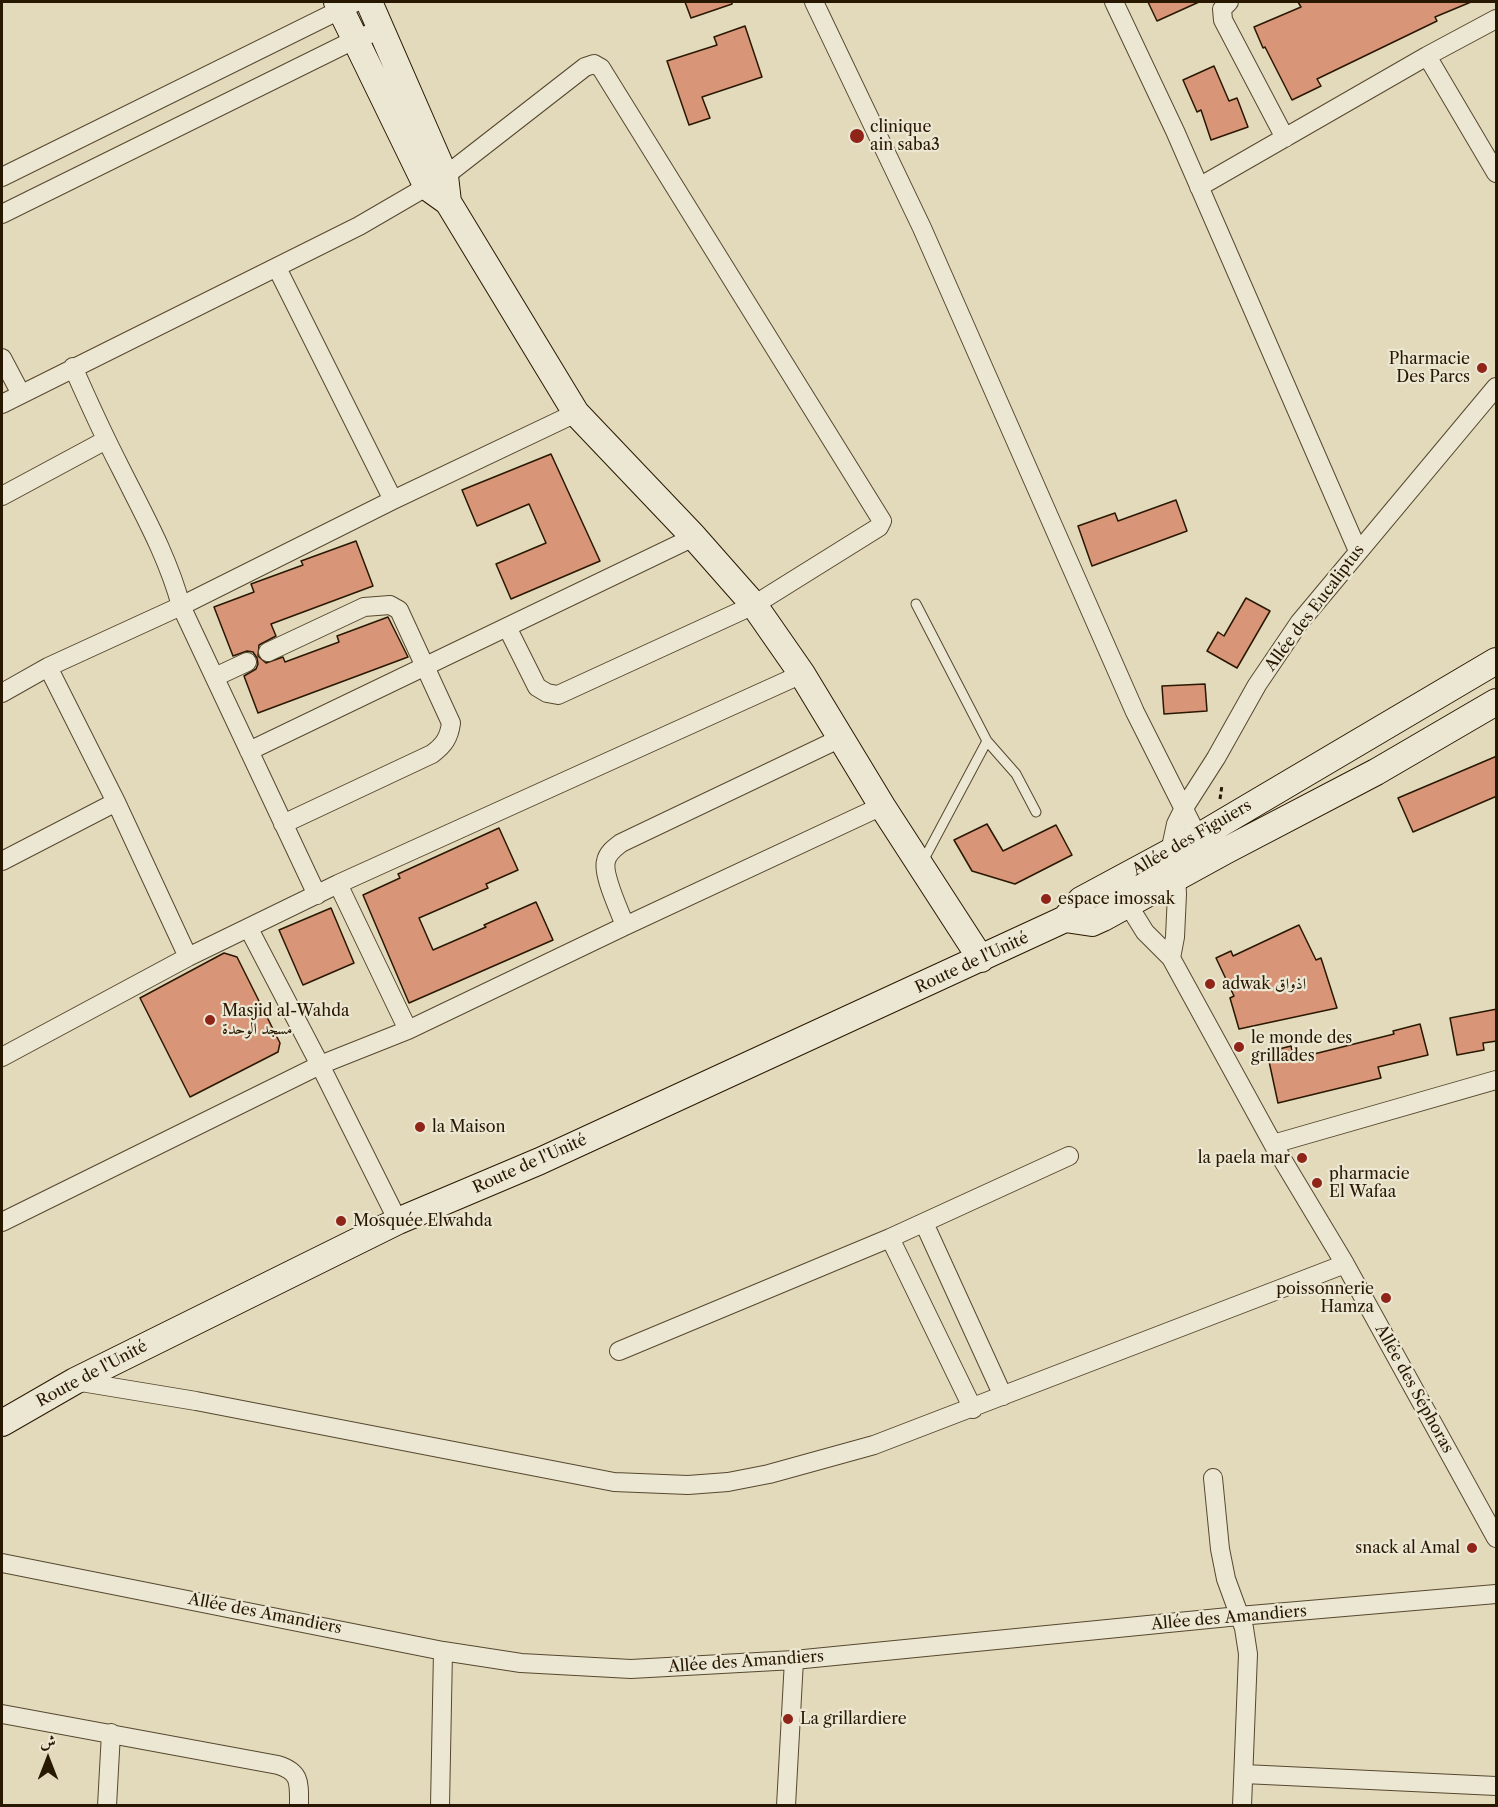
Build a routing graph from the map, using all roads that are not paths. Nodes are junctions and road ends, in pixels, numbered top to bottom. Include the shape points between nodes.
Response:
1 (369, 2) edge
2 (814, 2) edge
3 (1114, 2) edge
4 (1229, 2) edge
5 (344, 4) edge
6 (1497, 19) edge
7 (382, 29) junction
8 (354, 40) junction
9 (1427, 56) junction
10 (1285, 138) junction
11 (1497, 173) edge
12 (2, 177) edge
13 (436, 181) junction
14 (1199, 187) junction
15 (2, 214) edge
16 (277, 268) junction
17 (2, 358) edge
18 (73, 367) junction
19 (1497, 387) edge
20 (21, 394) junction
21 (2, 404) edge
22 (576, 413) junction
23 (106, 440) junction
24 (2, 496) edge
25 (393, 500) junction
26 (694, 537) junction
27 (1358, 551) junction
28 (916, 603) dead end
29 (754, 605) junction
30 (181, 606) junction
31 (507, 627) junction
32 (268, 652) dead end
33 (1497, 661) edge
34 (247, 662) dead end
35 (425, 666) junction
36 (48, 667) junction
37 (802, 674) junction
38 (215, 677) junction
39 (2, 693) edge
40 (1497, 702) edge
41 (841, 738) junction
42 (987, 741) junction
43 (249, 751) junction
44 (116, 802) junction
45 (882, 806) junction
46 (1184, 808) junction
47 (1036, 812) dead end
48 (283, 824) junction
49 (1198, 837) junction
50 (1170, 852) junction
51 (2, 861) edge
52 (921, 866) junction
53 (1176, 877) junction
54 (1115, 882) junction
55 (338, 884) junction
56 (317, 895) junction
57 (1127, 904) junction
58 (1065, 919) junction
59 (625, 926) junction
60 (249, 929) junction
61 (188, 957) junction
62 (1171, 958) junction
63 (981, 959) junction
64 (408, 1030) junction
65 (2, 1057) edge
66 (320, 1065) junction
67 (1497, 1080) edge
68 (1273, 1144) junction
69 (1069, 1156) dead end
70 (398, 1221) junction
71 (2, 1222) edge
72 (924, 1223) junction
73 (890, 1238) junction
74 (1345, 1264) junction
75 (619, 1351) dead end
76 (75, 1381) junction
77 (1002, 1396) junction
78 (973, 1409) junction
79 (2, 1423) edge
80 (1213, 1478) dead end
81 (1497, 1538) edge
82 (2, 1563) edge
83 (1497, 1594) edge
84 (1239, 1616) junction
85 (443, 1650) junction
86 (794, 1660) junction
87 (2, 1714) edge
88 (111, 1734) junction
89 (1244, 1774) junction
90 (1497, 1786) edge
91 (107, 1806) edge
92 (299, 1806) edge
93 (440, 1806) edge
94 (786, 1806) edge
95 (1242, 1806) edge

1 - 7 street
2 - 46 street via 922,228 1135,712
3 - 14 street
4 - 10 street via 1222,9 1223,20
5 - 8 street
5 - 12 street
6 - 9 street
7 - 8 street
7 - 13 street
8 - 13 street
8 - 15 street
9 - 10 street
9 - 11 street
10 - 14 street
13 - 16 street
13 - 22 street
13 - 29 street via 585,67 594,64 601,68 882,521 879,527
14 - 27 street
16 - 18 street
16 - 25 street
17 - 20 street
18 - 20 street
18 - 23 street
19 - 27 street, Allée des Eucaliptus
20 - 21 street
22 - 25 street
22 - 26 street
23 - 24 street
23 - 30 street via 163,552
25 - 30 street
26 - 29 street
26 - 31 street
27 - 46 street, Allée des Eucaliptus via 1299,623 1257,685
28 - 42 lane
29 - 31 street via 558,695 537,687
29 - 37 street
30 - 36 street
30 - 38 street
31 - 35 street
32 - 35 street via 364,607 390,605 399,610
33 - 49 street, Allée des Figuiers
34 - 38 street
35 - 43 street
35 - 48 street via 451,723 443,746
36 - 39 street
36 - 44 street
37 - 41 street
37 - 55 street
38 - 43 street
40 - 53 street, Allée des Figuiers via 1376,772
41 - 45 street
41 - 59 street via 610,851 606,871
42 - 47 lane via 1016,774
42 - 52 lane
43 - 48 street
44 - 51 street
44 - 61 street
45 - 52 street
45 - 59 street
46 - 49 street
46 - 50 street, Allée des Eucaliptus
48 - 56 street
49 - 50 street, Allée des Figuiers
50 - 53 street
50 - 54 street, Allée des Figuiers
52 - 63 street
53 - 57 street, Allée des Figuiers
53 - 62 street
54 - 57 street, Allée des Séphoras
54 - 58 street, Allée des Figuiers via 1081,900
55 - 56 street
55 - 64 street
56 - 60 street
57 - 58 street, Allée des Figuiers via 1092,923
57 - 62 street, Allée des Séphoras via 1145,932
58 - 63 street, Route de l'Unité
59 - 64 street
60 - 61 street
60 - 66 street
61 - 65 street
62 - 68 street, Allée des Séphoras
63 - 70 street, Route de l'Unité via 551,1156
64 - 66 street
66 - 70 street
66 - 71 street
67 - 68 street
68 - 74 street, Allée des Séphoras
69 - 72 street
70 - 76 street, Route de l'Unité
72 - 73 street
72 - 77 street
73 - 75 street
73 - 78 street
74 - 77 street
74 - 81 street, Allée des Séphoras
76 - 78 street via 614,1482 648,1485 728,1482 769,1474 874,1445
76 - 79 street, Route de l'Unité
77 - 78 street
80 - 84 street via 1226,1579
82 - 85 street, Allée des Amandiers
83 - 84 street, Allée des Amandiers
84 - 86 street, Allée des Amandiers
84 - 89 street via 1248,1654
85 - 86 street, Allée des Amandiers via 521,1663 631,1669
85 - 93 street
86 - 94 street
87 - 88 street
88 - 91 street
88 - 92 street via 291,1769 299,1787
89 - 90 street
89 - 95 street

